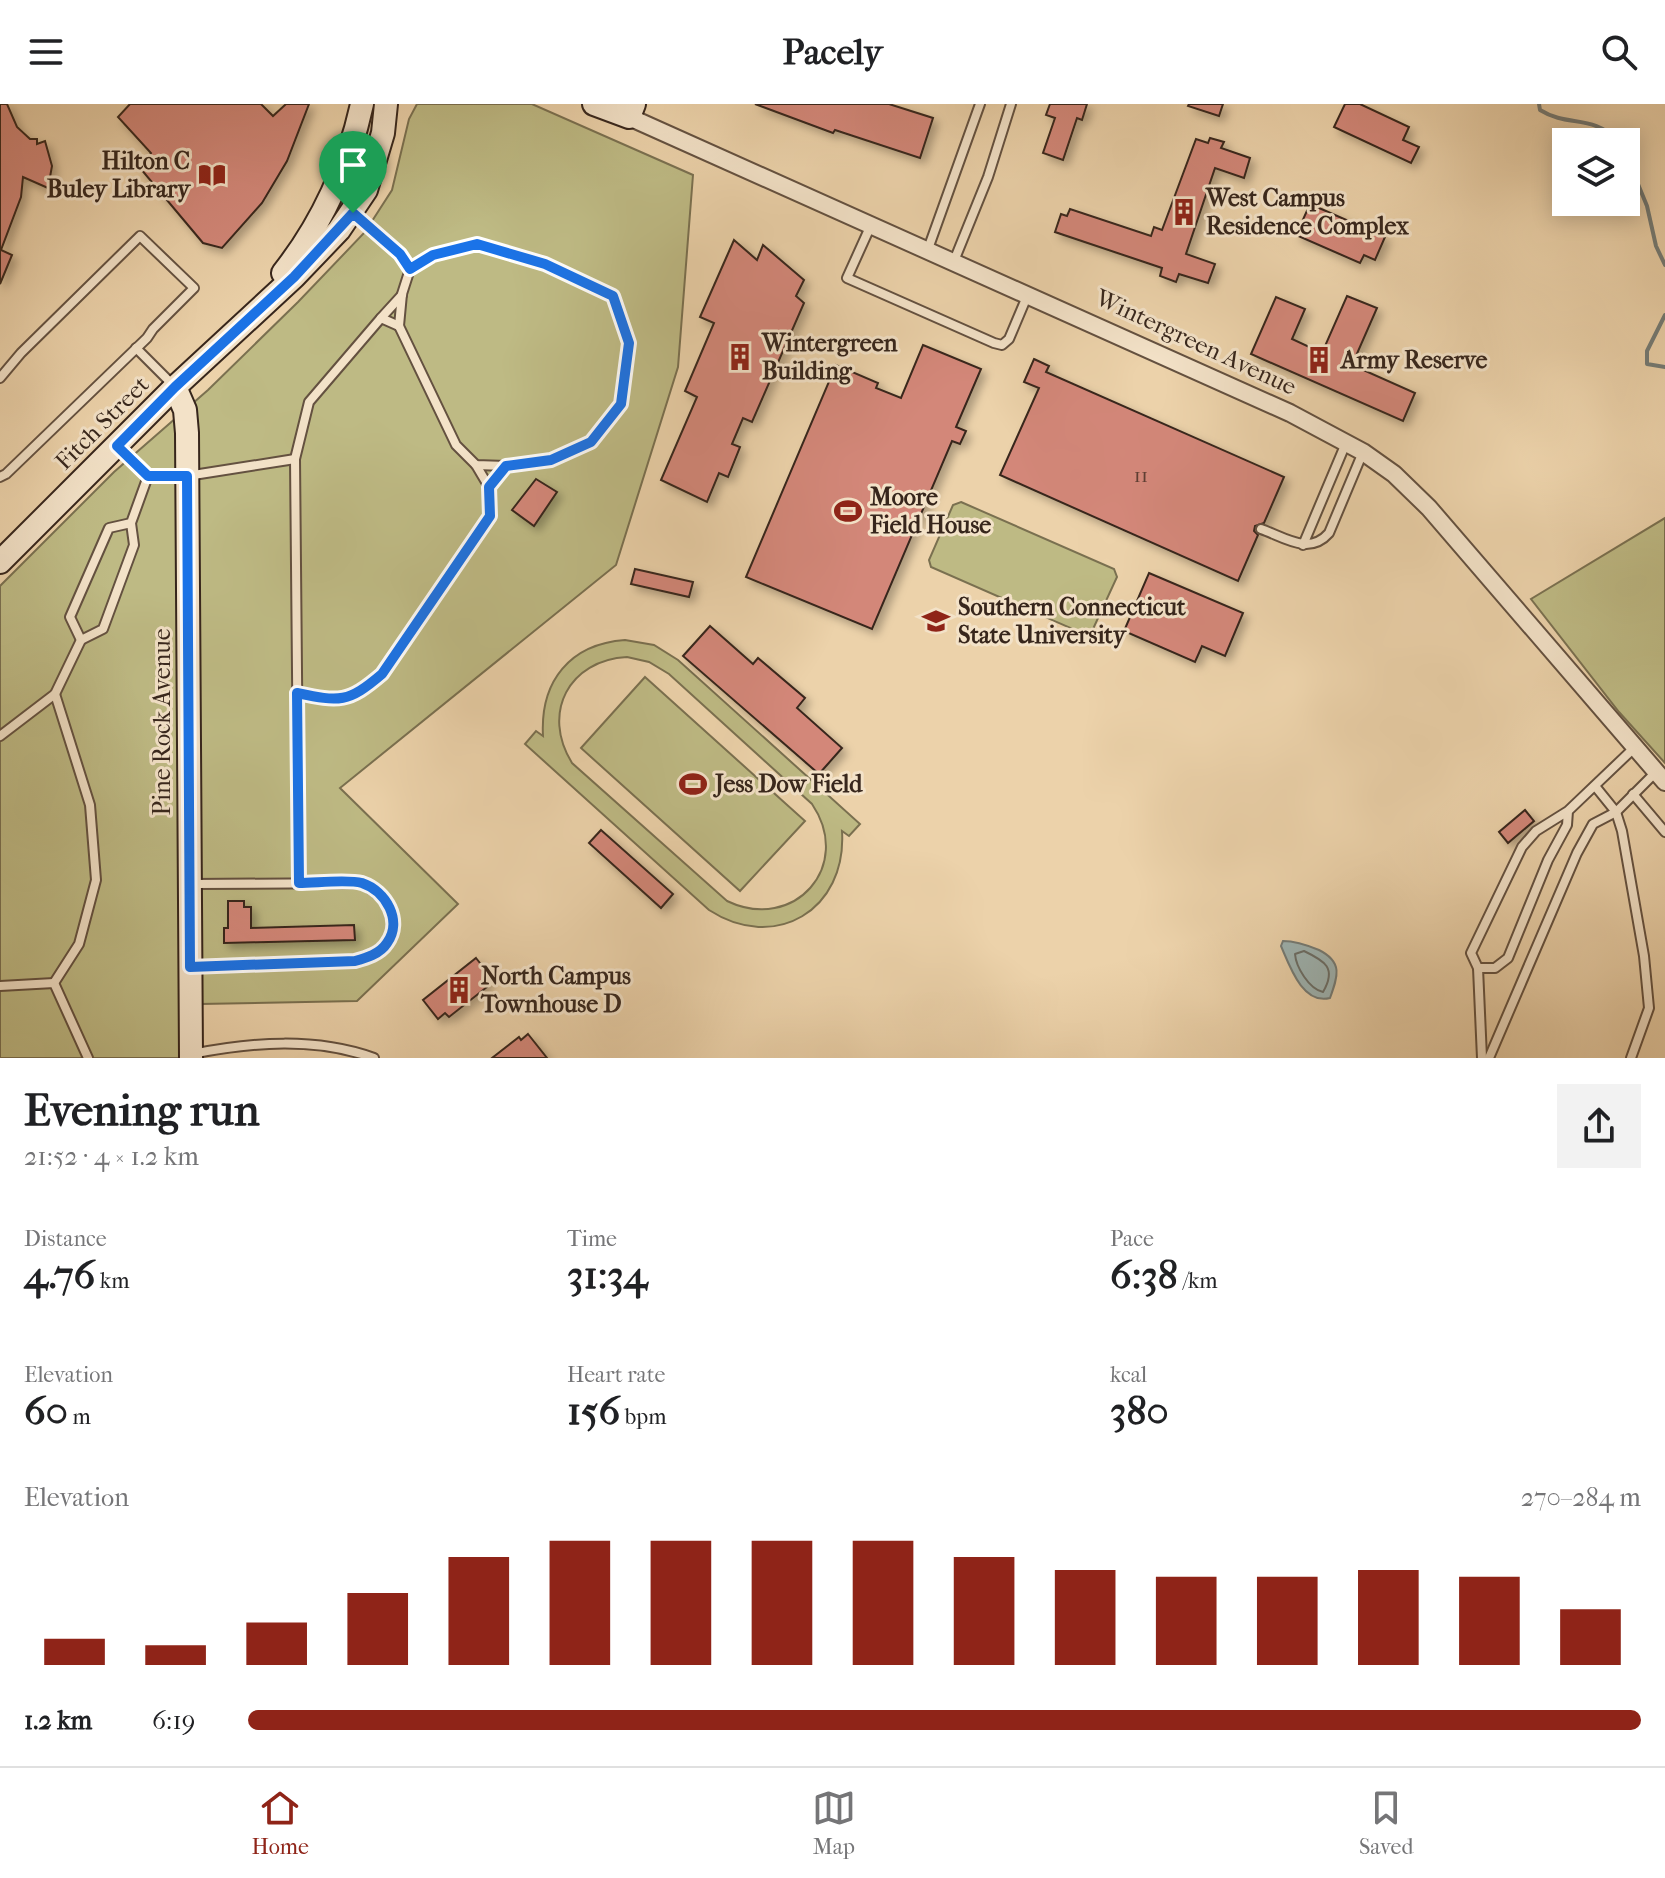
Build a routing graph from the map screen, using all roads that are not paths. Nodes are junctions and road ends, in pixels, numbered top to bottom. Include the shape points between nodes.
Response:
1 (362, 104) edge
2 (386, 104) edge
3 (594, 104) edge
4 (980, 104) edge
5 (1011, 104) edge
6 (632, 111) edge
7 (353, 213) junction
8 (871, 224) junction
9 (928, 249) junction
10 (954, 261) junction
11 (410, 269) junction
12 (402, 294) junction
13 (1028, 294) junction
14 (381, 318) junction
15 (243, 324) junction
16 (399, 326) junction
17 (136, 348) junction
18 (0, 378) edge
19 (175, 387) junction
20 (1347, 442) junction
21 (117, 446) junction
22 (1363, 452) junction
23 (295, 459) junction
24 (476, 465) junction
25 (506, 466) junction
26 (148, 476) junction
27 (187, 476) junction
28 (0, 477) edge
29 (489, 487) junction
30 (131, 523) junction
31 (1261, 529) dead end
32 (1308, 545) junction
33 (0, 562) edge
34 (81, 640) junction
35 (297, 693) junction
36 (55, 694) junction
37 (0, 736) edge
38 (1634, 748) junction
39 (1660, 777) edge
40 (1595, 786) junction
41 (1633, 794) junction
42 (1568, 811) junction
43 (1616, 812) junction
44 (1665, 832) edge
45 (299, 883) junction
46 (189, 884) junction
47 (190, 967) junction
48 (1478, 968) junction
49 (54, 983) junction
50 (0, 986) edge
51 (191, 1056) edge
52 (88, 1058) edge
53 (374, 1058) edge
54 (1482, 1058) edge
55 (1489, 1058) edge
56 (1631, 1058) edge

1 - 15 main road, Fitch Street via 343,169 325,205 293,260
2 - 7 main road, Fitch Street via 375,167
3 - 6 main road, Wintergreen Avenue
4 - 9 lane
5 - 10 lane
6 - 8 street, Wintergreen Avenue
7 - 11 lane
7 - 15 main road, Fitch Street
8 - 9 street, Wintergreen Avenue
8 - 13 lane via 847,278 1002,345
9 - 10 street, Wintergreen Avenue
10 - 13 street, Wintergreen Avenue
11 - 12 lane
11 - 25 lane via 433,255 477,244 545,264 613,296 629,343 621,404 591,442 551,460
12 - 14 lane
12 - 16 lane
13 - 20 street, Wintergreen Avenue
14 - 16 lane
14 - 23 lane via 309,402
15 - 19 main road, Fitch Street
16 - 24 lane via 456,445
17 - 18 lane via 194,288 140,236
17 - 19 lane
17 - 28 lane
19 - 21 main road, Fitch Street
19 - 27 main road, Pine Rock Avenue via 185,410
20 - 22 street, Wintergreen Avenue
20 - 32 lane
21 - 26 lane
21 - 33 main road, Fitch Street
22 - 32 lane via 1329,533
22 - 38 street, Wintergreen Avenue via 1429,508
23 - 27 lane
23 - 35 lane
24 - 25 lane
24 - 29 lane
25 - 29 lane
26 - 27 lane
26 - 30 lane
27 - 46 main road, Pine Rock Avenue
29 - 35 lane via 490,516 382,674 359,693 333,701
30 - 34 lane via 134,545 103,629
30 - 34 lane via 109,528 70,617
31 - 32 lane
34 - 36 lane
35 - 45 lane
36 - 37 lane
36 - 49 lane via 90,805 96,880 79,944
38 - 39 street, Wintergreen Avenue
38 - 40 lane
39 - 41 lane
40 - 42 lane
40 - 43 lane
41 - 43 lane
41 - 44 lane
42 - 48 lane via 1567,825 1508,958 1495,968
42 - 48 lane via 1522,847 1471,953
43 - 55 lane via 1593,824 1577,853
43 - 56 lane via 1642,942 1649,1008
45 - 46 lane
45 - 47 lane via 361,883 380,893 395,922 388,943 355,961
46 - 47 main road, Pine Rock Avenue
47 - 51 main road, Pine Rock Avenue
48 - 54 lane
49 - 50 lane
49 - 52 lane
51 - 53 lane via 257,1043 323,1045

